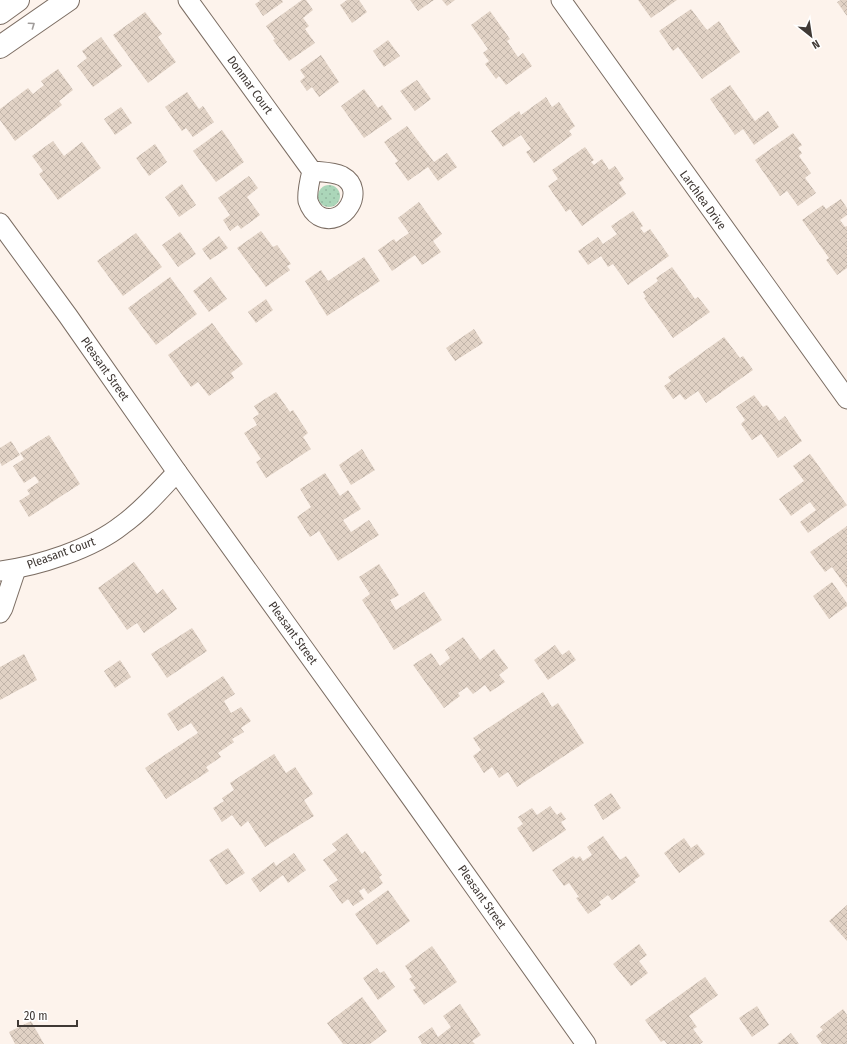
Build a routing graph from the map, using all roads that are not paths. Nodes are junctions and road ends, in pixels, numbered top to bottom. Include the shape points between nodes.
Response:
1 (18, 0) edge
2 (68, 0) edge
3 (188, 0) edge
4 (560, 0) edge
5 (0, 13) edge
6 (0, 47) edge
7 (312, 171) dead end
8 (0, 223) edge
9 (847, 399) edge
10 (178, 472) junction
11 (8, 570) edge
12 (0, 613) edge
13 (586, 1044) edge

1 - 5 street
6 -> 2 street
3 - 7 street, Donmar Court
4 - 9 street, Larchlea Drive
8 - 10 street, Pleasant Street
10 - 11 street, Pleasant Court via 137,513 94,543 67,554
10 - 13 street, Pleasant Street
11 - 12 street, Pleasant Court via 3,608

